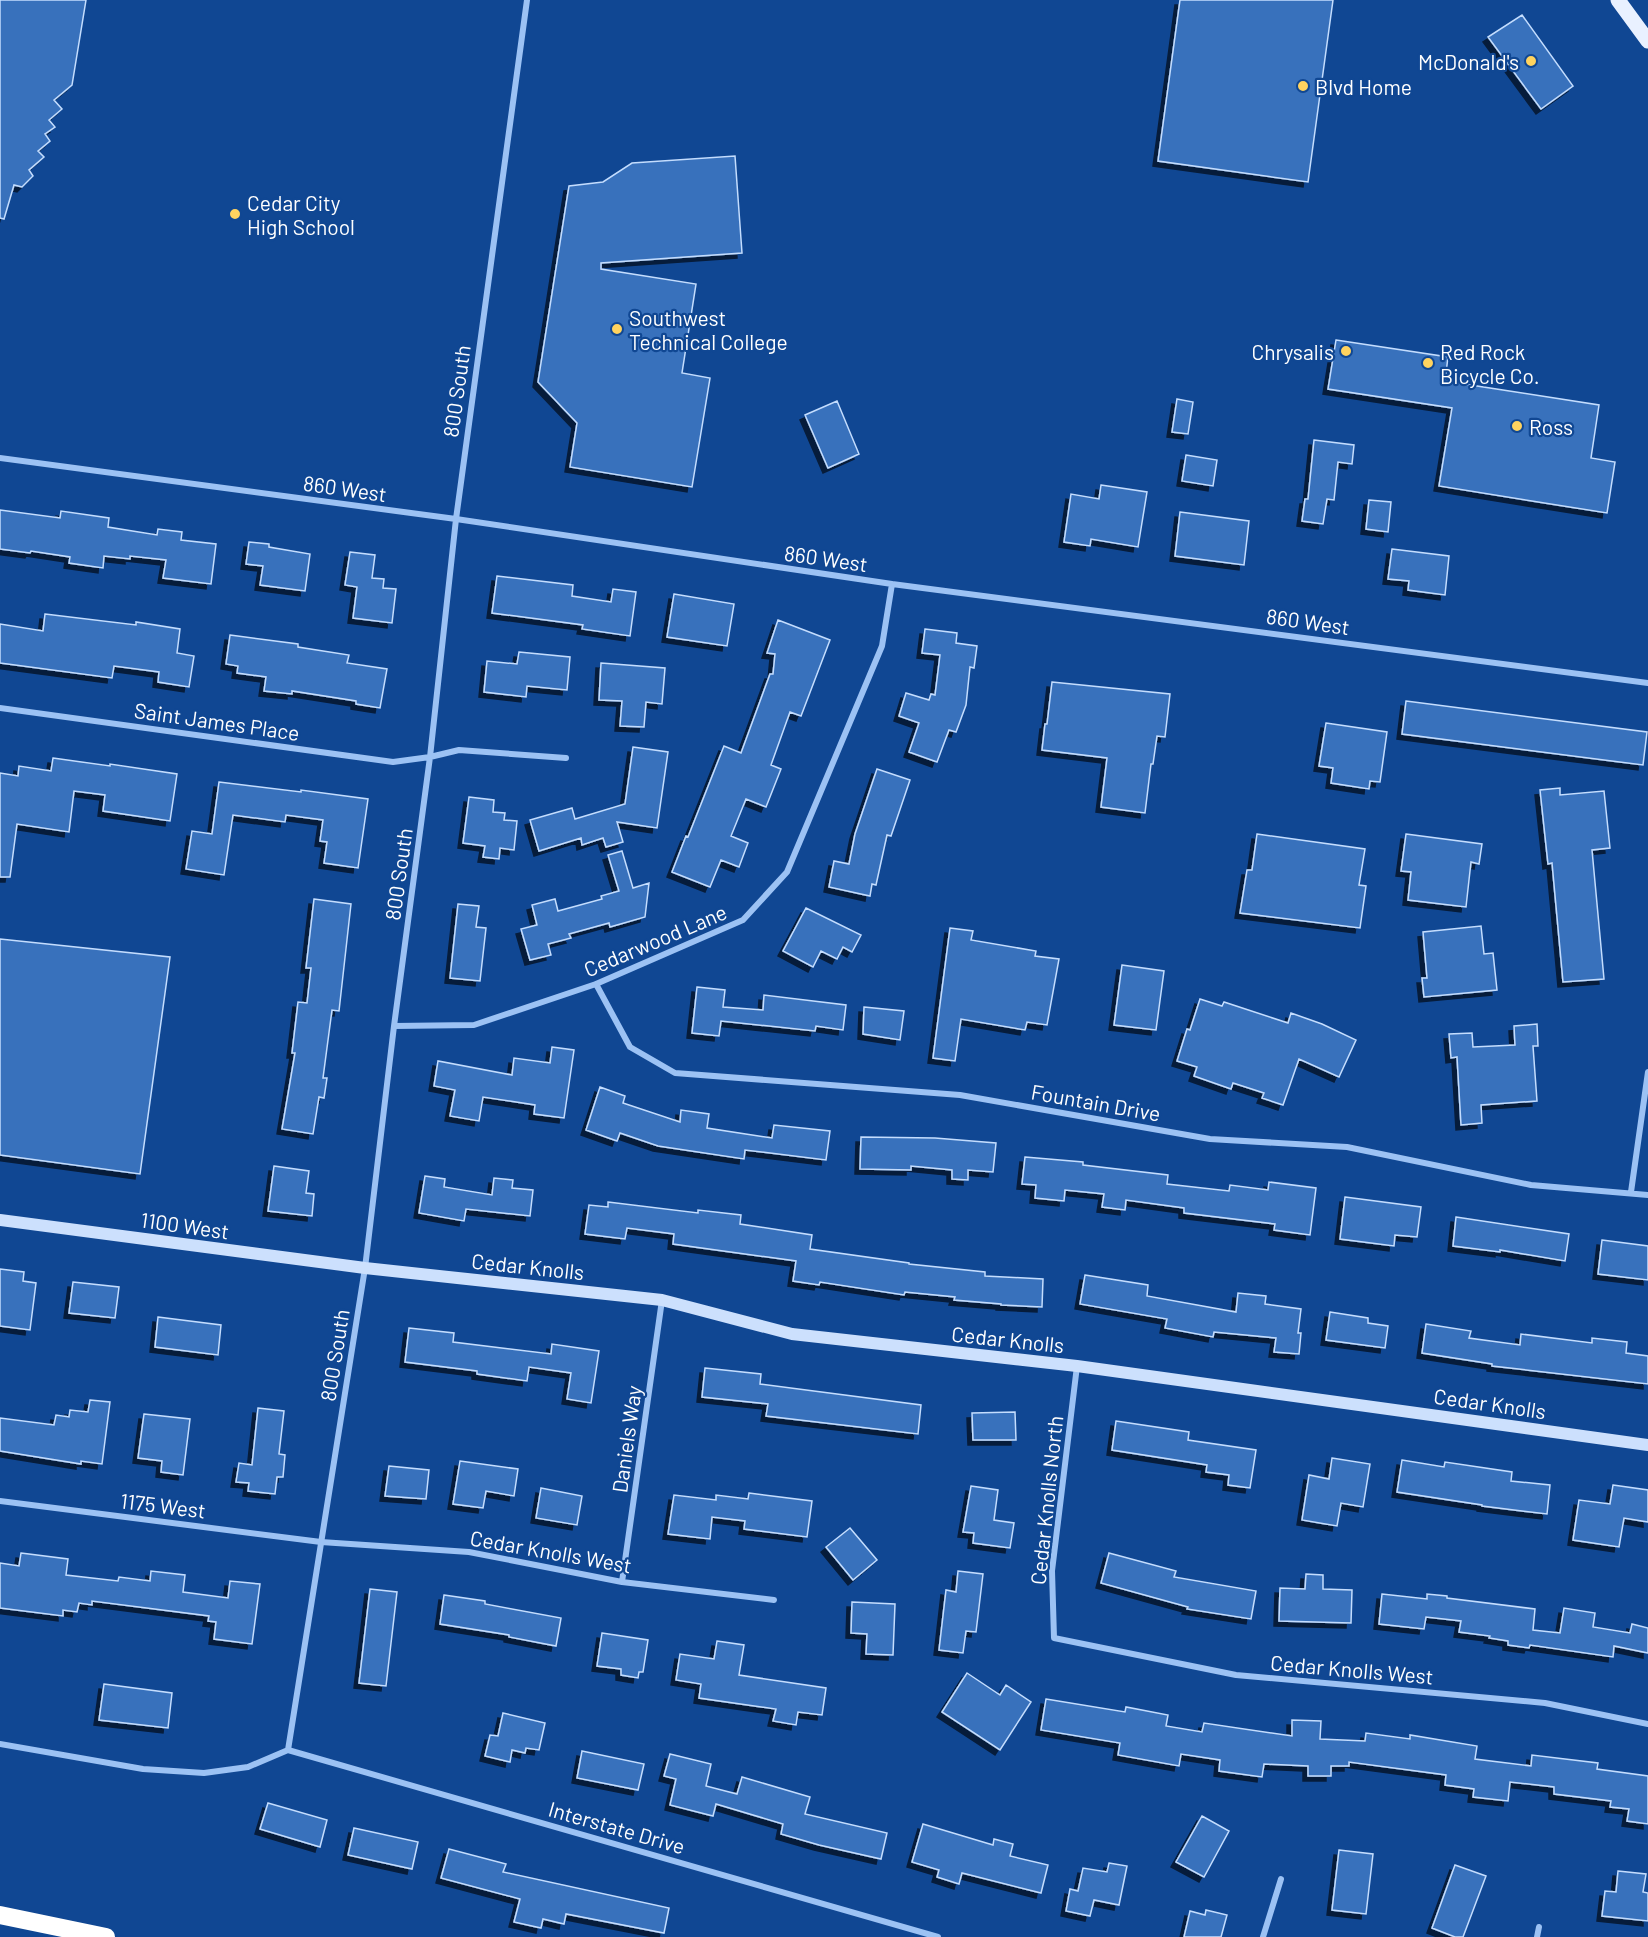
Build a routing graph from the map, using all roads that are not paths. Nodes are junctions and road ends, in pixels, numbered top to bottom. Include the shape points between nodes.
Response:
1 (527, 0) edge
2 (1618, 0) edge
3 (1648, 41) edge
4 (0, 458) edge
5 (456, 519) junction
6 (892, 584) junction
7 (1648, 683) edge
8 (0, 708) edge
9 (430, 757) junction
10 (566, 758) dead end
11 (596, 984) junction
12 (393, 1026) junction
13 (1648, 1072) edge
14 (1631, 1192) junction
15 (1648, 1195) edge
16 (0, 1220) edge
17 (365, 1268) junction
18 (662, 1300) junction
19 (1077, 1366) junction
20 (1648, 1445) edge
21 (0, 1501) edge
22 (321, 1542) junction
23 (622, 1582) junction
24 (774, 1600) dead end
25 (1054, 1638) joint
26 (1648, 1724) edge
27 (0, 1744) edge
28 (288, 1750) junction
29 (1281, 1879) dead end
30 (0, 1915) edge
31 (1539, 1927) dead end
32 (106, 1937) edge
33 (938, 1937) edge
34 (1263, 1937) edge
35 (1537, 1937) edge

1 - 5 street, 800 South
2 - 3 main road
4 - 5 street, 860 West
5 - 6 street, 860 West
5 - 9 street, 800 South
6 - 7 street, 860 West
6 - 11 street, Cedarwood Lane via 882,645 787,872 743,920
8 - 9 street, Saint James Place via 393,762
9 - 10 street, Saint James Place via 459,750
9 - 12 street, 800 South
11 - 12 street, Cedarwood Lane via 474,1025
11 - 14 street, Fountain Drive via 630,1047 675,1073 960,1095 1210,1139 1347,1147 1531,1185
12 - 17 street, 800 South
13 - 14 street
14 - 15 street, Fountain Drive
16 - 17 street, 1100 West
17 - 18 street, Cedar Knolls
17 - 22 street, 800 South
18 - 19 street, Cedar Knolls via 792,1334
18 - 23 street, Daniels Way
19 - 20 street, Cedar Knolls
19 - 25 street, Cedar Knolls North via 1052,1571
21 - 22 street, 1175 West
22 - 23 street, Cedar Knolls West via 469,1552
22 - 28 street, 800 South
23 - 24 street, Cedar Knolls West
25 - 26 street, Cedar Knolls West via 1236,1676 1545,1703
27 - 28 street via 142,1769 204,1773 248,1767
28 - 33 street, Interstate Drive
29 - 34 street
30 - 32 highway
31 - 35 street

